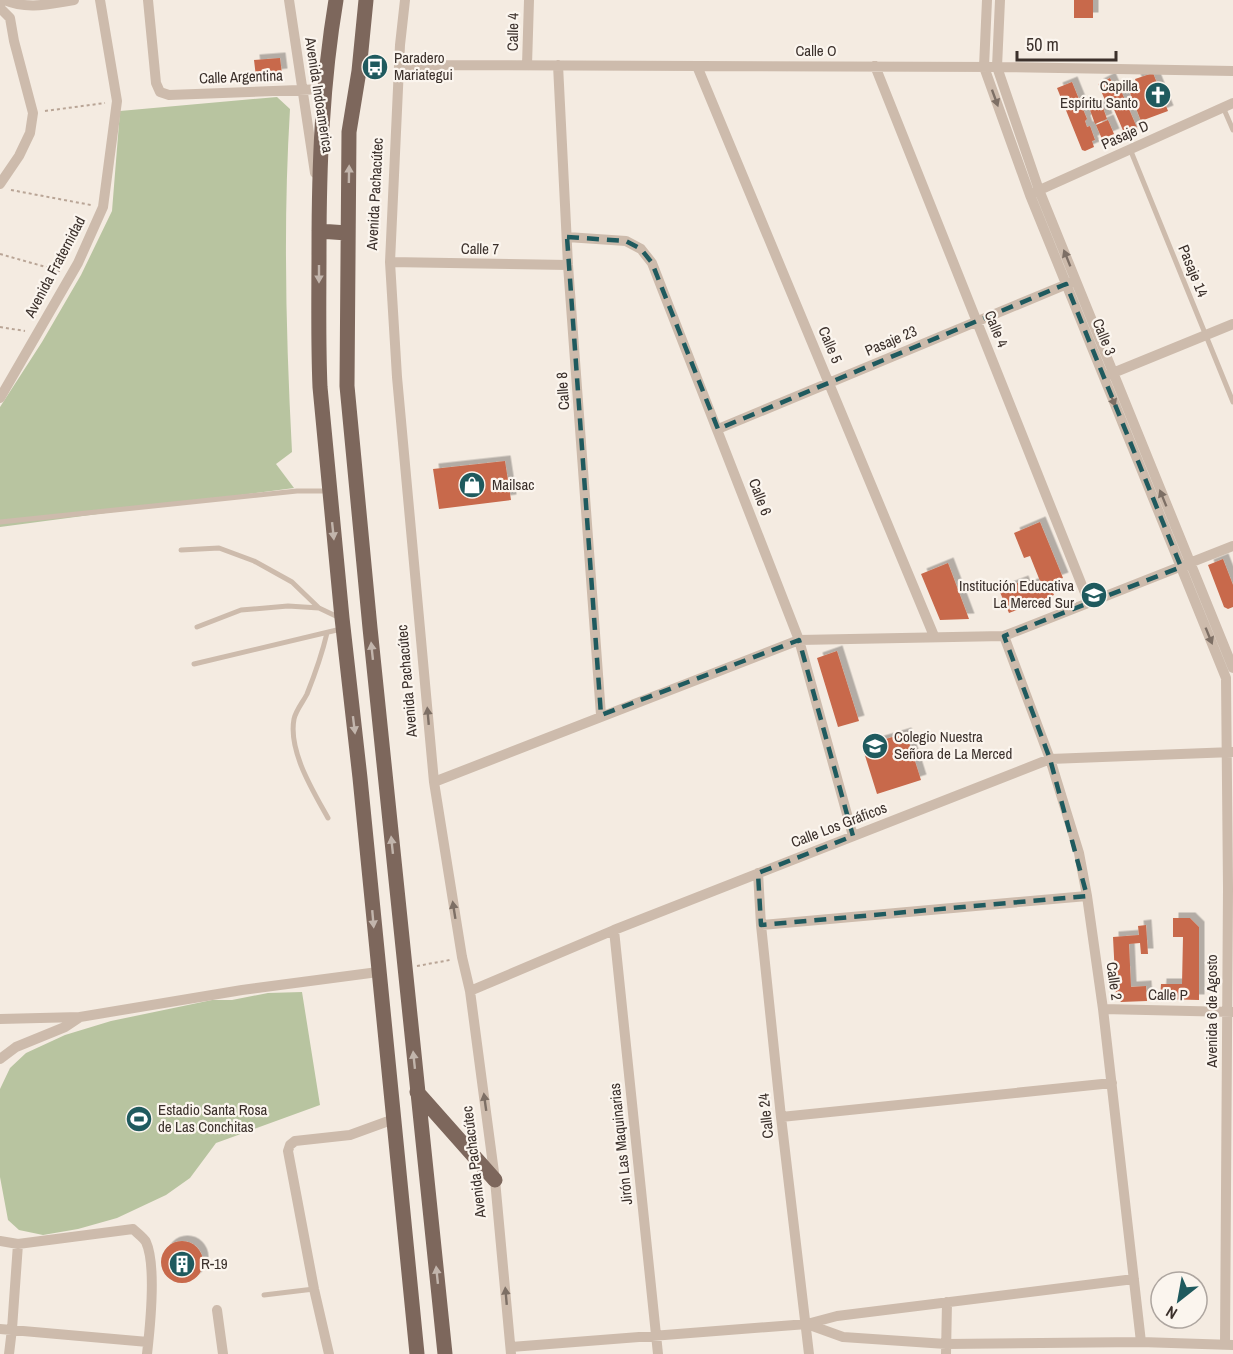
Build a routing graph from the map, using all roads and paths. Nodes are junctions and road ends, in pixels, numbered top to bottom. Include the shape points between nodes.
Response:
1 (4, 0) edge
2 (74, 0) edge
3 (100, 0) edge
4 (141, 0) edge
5 (148, 0) edge
6 (290, 0) edge
7 (336, 0) edge
8 (366, 0) edge
9 (405, 0) edge
10 (529, 0) edge
11 (987, 0) edge
12 (999, 0) edge
13 (0, 8) edge
14 (150, 20) junction
15 (399, 64) junction
16 (527, 65) junction
17 (558, 65) junction
18 (697, 66) junction
19 (875, 66) junction
20 (984, 67) junction
21 (998, 67) junction
22 (1233, 71) edge
23 (324, 89) junction
24 (302, 90) junction
25 (117, 101) junction
26 (1228, 105) edge
27 (33, 113) junction
28 (1233, 130) edge
29 (1130, 149) junction
30 (0, 184) edge
31 (11, 190) dead end
32 (1035, 192) junction
33 (319, 195) junction
34 (103, 207) junction
35 (319, 231) junction
36 (348, 233) junction
37 (567, 237) junction
38 (0, 254) edge
39 (390, 262) junction
40 (568, 265) junction
41 (71, 275) junction
42 (1071, 282) junction
43 (976, 321) junction
44 (1233, 324) edge
45 (0, 327) edge
46 (37, 333) junction
47 (1206, 335) junction
48 (1108, 375) junction
49 (830, 383) junction
50 (0, 398) edge
51 (1233, 402) edge
52 (718, 429) junction
53 (330, 490) junction
54 (0, 522) edge
55 (1233, 546) edge
56 (181, 550) dead end
57 (1186, 565) junction
58 (1089, 603) junction
59 (320, 608) junction
60 (342, 624) junction
61 (197, 627) dead end
62 (327, 633) junction
63 (934, 636) junction
64 (1004, 636) junction
65 (799, 640) junction
66 (194, 664) dead end
67 (1233, 668) edge
68 (1230, 678) edge
69 (601, 715) junction
70 (1230, 752) edge
71 (1050, 759) junction
72 (434, 782) junction
73 (328, 818) dead end
74 (853, 836) junction
75 (758, 873) junction
76 (1231, 888) edge
77 (1088, 896) junction
78 (761, 925) junction
79 (614, 930) junction
80 (462, 957) junction
81 (416, 966) dead end
82 (378, 972) junction
83 (470, 991) junction
84 (1103, 1009) junction
85 (1230, 1012) edge
86 (80, 1017) junction
87 (0, 1019) edge
88 (0, 1059) edge
89 (1112, 1083) junction
90 (417, 1092) junction
91 (1230, 1104) edge
92 (780, 1117) junction
93 (394, 1119) junction
94 (495, 1180) junction
95 (0, 1241) edge
96 (18, 1244) junction
97 (1134, 1279) junction
98 (314, 1289) junction
99 (264, 1295) dead end
100 (947, 1302) junction
101 (217, 1310) dead end
102 (807, 1324) junction
103 (0, 1329) edge
104 (12, 1329) junction
105 (656, 1336) junction
106 (148, 1342) junction
107 (1141, 1342) junction
108 (1229, 1345) edge
109 (946, 1349) edge
110 (511, 1350) edge
111 (9, 1354) edge
112 (147, 1354) edge
113 (223, 1354) edge
114 (329, 1354) edge
115 (417, 1354) edge
116 (445, 1354) edge
117 (658, 1354) edge
118 (810, 1354) edge

1 - 2 street via 33,7
3 - 25 street, Avenida Fraternidad
4 - 14 street
5 - 14 street
6 - 24 street, Avenida Indoamerica
7 - 23 main road
36 -> 8 main road, Avenida Pachacútec via 349,132
9 - 15 street, Avenida Pachacútec
10 - 16 street, Calle 4
11 - 20 street, Calle 3
12 - 21 street, Calle 3
13 - 27 street via 10,18
14 - 24 street, Calle Argentina via 160,92 169,95
15 - 16 street, Calle O
15 - 39 street, Avenida Pachacútec
16 - 17 street, Calle O
17 - 18 street, Calle O
17 - 37 street, Calle 8
18 - 19 street, Calle O
18 - 49 street, Calle 5
19 - 20 street, Calle O
19 - 43 street, Calle 4
20 - 21 street, Calle O
20 -> 32 street, Calle 3
21 - 22 street, Calle O
21 - 32 street, Calle 3
23 - 24 street, Calle Argentina
23 - 33 main road
24 - 33 street, Avenida Indoamerica
25 - 27 path
25 - 34 street, Avenida Fraternidad
26 - 28 lane
26 - 29 street, Pasaje D
27 - 30 street via 30,133
29 - 32 street, Pasaje D
29 - 47 lane, Pasaje 14
31 - 34 path
32 - 42 street, Calle 3
33 - 35 main road
34 - 41 street, Avenida Fraternidad
35 - 36 main road
35 -> 53 main road via 318,349
90 -> 36 main road, Avenida Pachacútec via 347,386
37 - 40 street, Calle 8
37 - 52 street, Calle 6 via 626,242 641,249 652,263
38 - 41 path
39 - 40 street, Calle 7
72 -> 39 street, Avenida Pachacútec
40 - 69 street, Calle 8
41 - 46 street, Avenida Fraternidad
42 - 43 street, Pasaje 23
42 - 48 street, Calle 3
43 - 49 street, Pasaje 23
43 - 58 street, Calle 4
44 - 47 street
45 - 46 path
46 - 50 street, Avenida Fraternidad
47 - 48 street
47 - 51 lane, Pasaje 14
48 - 57 street, Calle 3
49 - 52 street, Pasaje 23
49 - 63 street, Calle 5
52 - 65 street, Calle 6
53 - 54 lane
53 -> 60 main road
55 - 57 street
56 - 59 lane via 219,548 254,561 292,582
57 - 58 street
57 - 67 street, Calle 3
57 -> 68 street, Calle 3
58 - 64 street
59 - 60 lane
59 - 61 lane via 241,610
60 - 62 lane
60 -> 82 main road
62 - 66 lane
62 - 73 lane via 294,718 295,744
63 - 64 street
63 - 65 street
64 - 71 street, Calle 2
65 - 69 street
65 - 74 street, Calle 6
68 - 70 street, Avenida 6 de Agosto
69 - 72 street
70 - 71 street, Calle Los Gráficos
70 - 76 street, Avenida 6 de Agosto
71 - 74 street, Calle Los Gráficos
71 - 77 street, Calle 2
80 -> 72 street, Avenida Pachacútec
74 - 75 street, Calle Los Gráficos
75 - 78 street, Calle 24
75 - 79 street, Calle Los Gráficos
76 - 85 street, Avenida 6 de Agosto
77 - 78 street
77 - 84 street, Calle 2
78 - 92 street, Calle 24
79 - 83 street, Calle Los Gráficos
79 - 105 street, Jirón Las Maquinarias
80 - 81 path
80 - 83 street, Avenida Pachacútec
82 - 86 street
82 - 93 main road
94 -> 83 street, Avenida Pachacútec
84 - 85 street, Calle P
84 - 89 street, Calle 2
85 - 91 street, Avenida 6 de Agosto
86 - 87 street
86 - 88 street via 16,1047
89 - 92 street
89 - 97 street, Calle 2
90 - 94 main road
116 -> 90 main road, Avenida Pachacútec
91 - 108 street, Avenida 6 de Agosto
92 - 102 street, Calle 24
93 - 98 street via 350,1135 290,1145
93 - 115 main road
110 -> 94 street, Avenida Pachacútec
95 - 96 street
96 - 104 street
96 - 106 street via 133,1229 146,1242 151,1265
97 - 100 street
97 - 107 street, Calle 2
98 - 99 lane
98 - 114 street
100 - 102 street via 837,1316
100 - 109 street
101 - 113 street
102 - 105 street
102 - 109 street via 843,1337
102 - 118 street, Calle 24
103 - 104 street
104 - 106 street
104 - 111 street
105 - 110 street
105 - 117 street, Jirón Las Maquinarias
106 - 112 street
107 - 108 street
107 - 109 street

